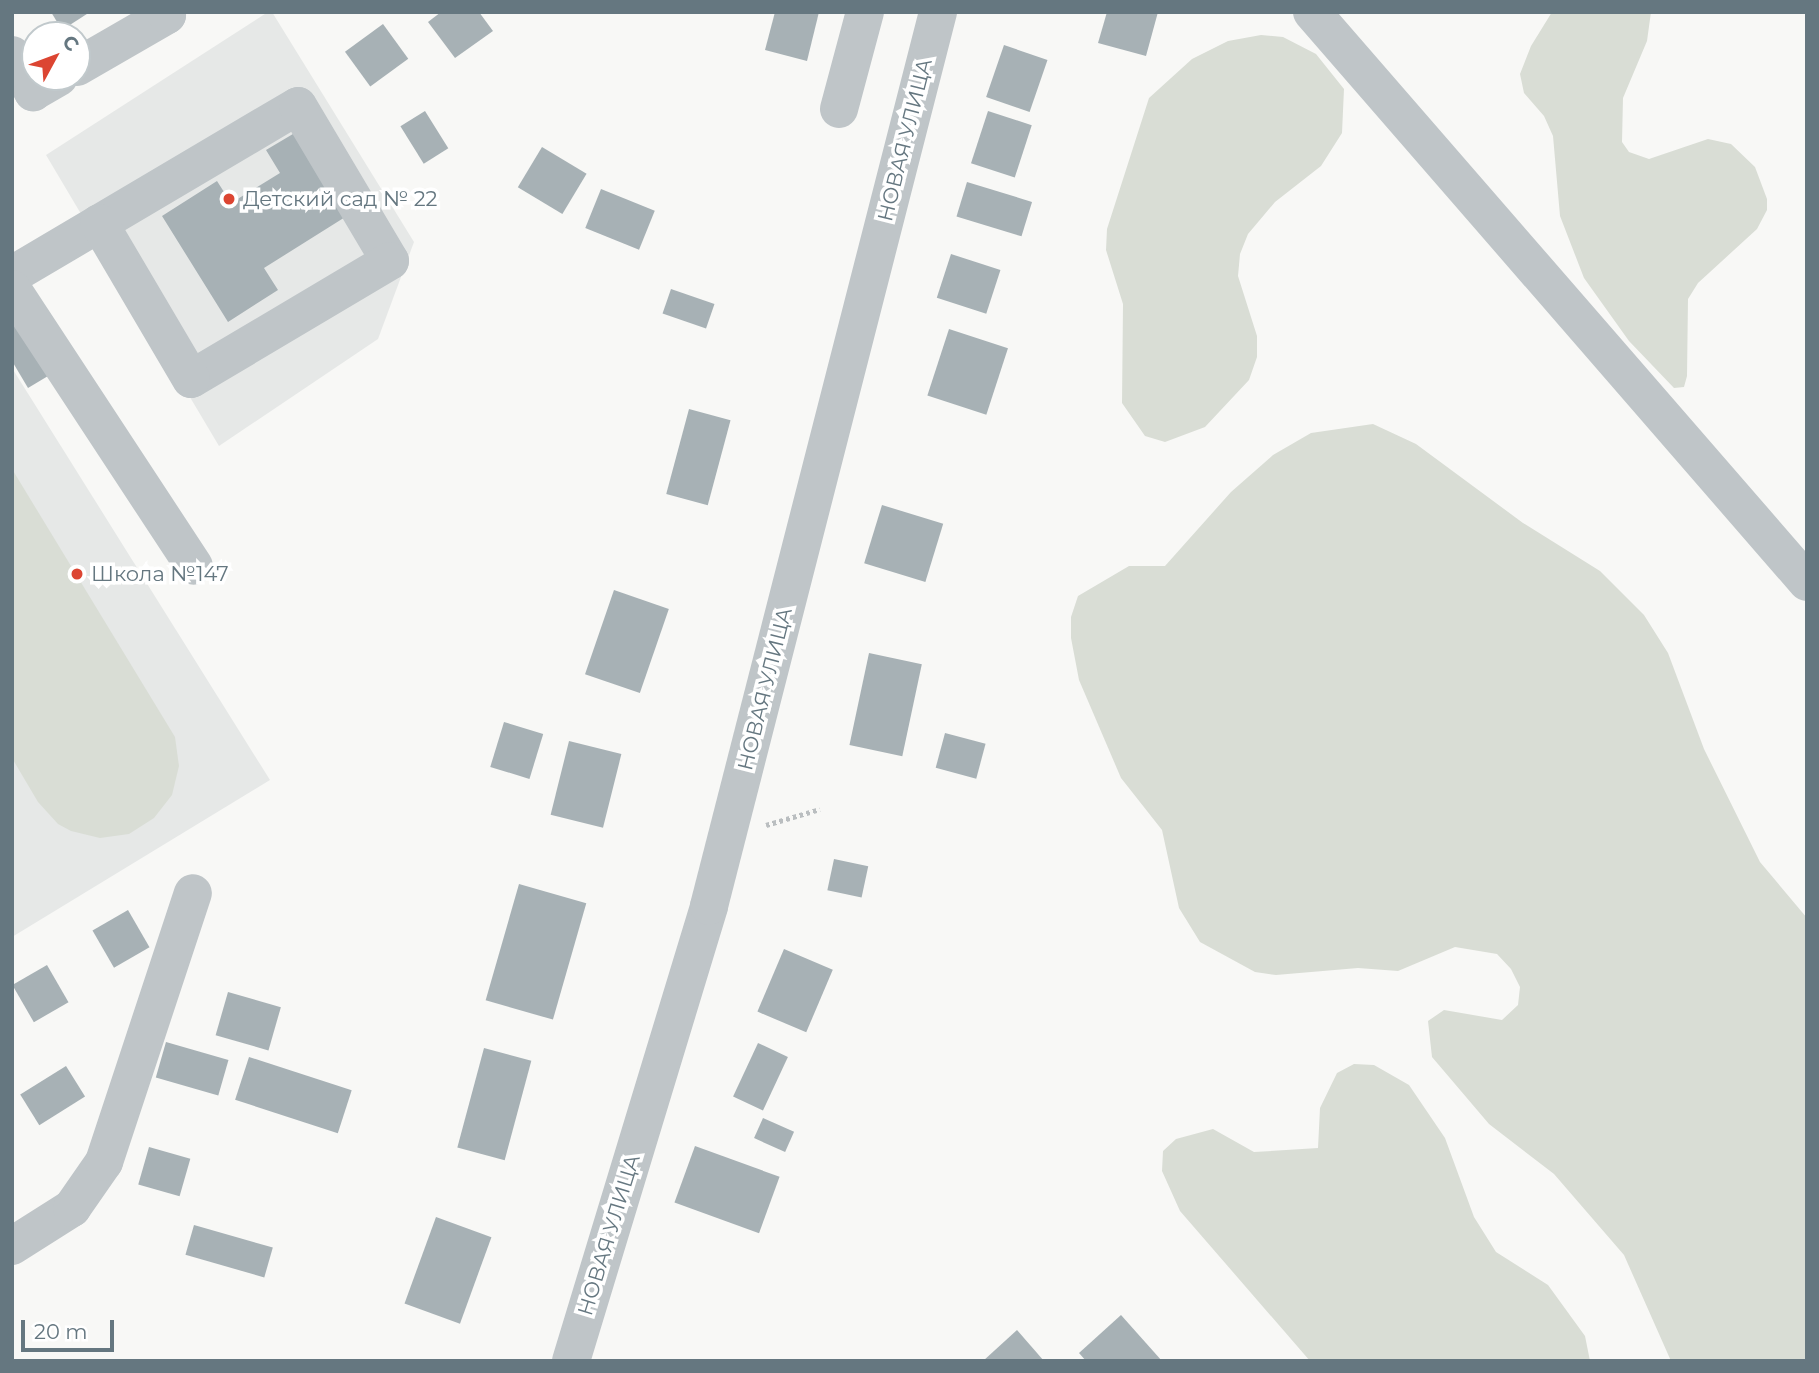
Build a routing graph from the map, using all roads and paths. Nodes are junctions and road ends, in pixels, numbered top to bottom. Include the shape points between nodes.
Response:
1 (165, 12) edge
2 (865, 12) edge
3 (938, 12) edge
4 (1312, 12) edge
5 (12, 55) edge
6 (91, 59) edge
7 (21, 71) edge
8 (839, 108) dead end
9 (99, 223) junction
10 (12, 275) edge
11 (12, 289) edge
12 (194, 566) dead end
13 (1807, 582) edge
14 (820, 808) dead end
15 (727, 834) junction
16 (193, 893) dead end
17 (12, 1246) edge
18 (571, 1361) edge

1 - 6 street via 167,15
2 - 8 street
3 - 15 street, НОВАЯ УЛИЦА
4 - 13 street
5 - 7 street
9 - 9 street via 299,106 390,261 191,379
9 - 10 street
11 - 12 street
14 - 15 path
15 - 18 street, НОВАЯ УЛИЦА
16 - 17 street via 104,1162 72,1208

